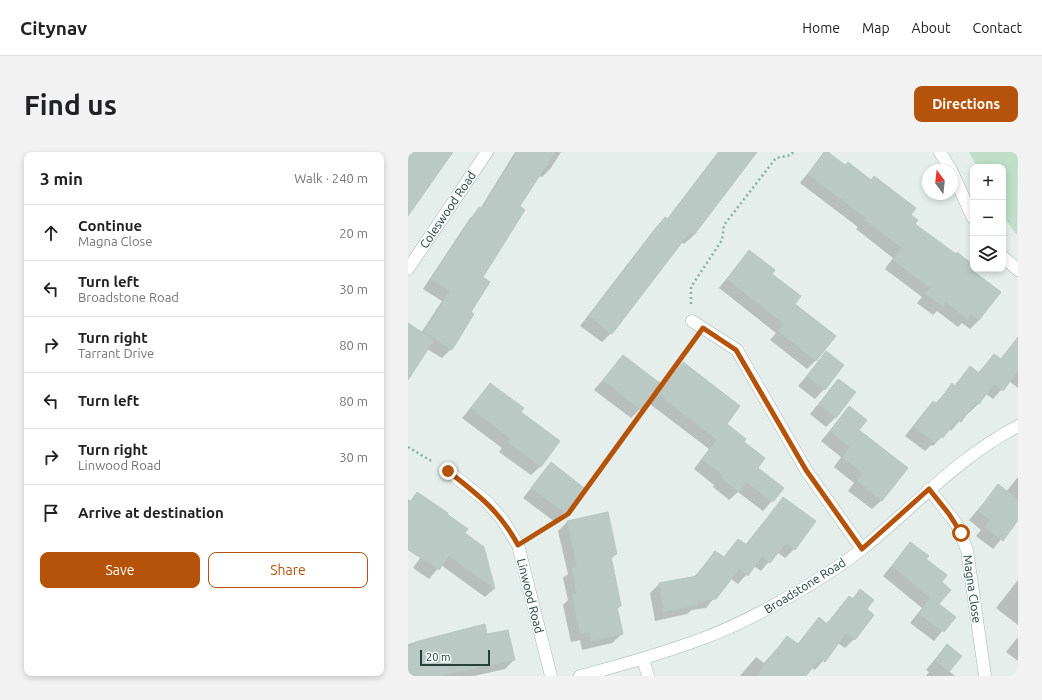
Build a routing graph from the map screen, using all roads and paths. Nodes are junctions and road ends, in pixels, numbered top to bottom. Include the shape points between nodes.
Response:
1 (487, 152) edge
2 (793, 152) edge
3 (940, 152) edge
4 (947, 164) edge
5 (958, 186) edge
6 (970, 212) edge
7 (1006, 260) edge
8 (408, 269) edge
9 (1018, 270) edge
10 (692, 321) joint
11 (703, 328) junction
12 (1018, 426) edge
13 (408, 447) edge
14 (448, 471) joint
15 (929, 489) junction
16 (518, 545) junction
17 (862, 549) junction
18 (643, 659) junction
19 (551, 676) edge
20 (580, 676) edge
21 (648, 676) edge
22 (985, 676) edge

1 - 8 street, Coleswood Road
2 - 10 path via 791,155 776,158 724,225 722,240 691,287
3 - 4 street
5 - 6 street
7 - 9 street
10 - 11 street
11 - 16 path via 568,514
11 - 17 street via 736,350 806,470
12 - 15 street, Broadstone Road via 960,463
13 - 14 path
14 - 16 street, Linwood Road via 486,501 502,519
15 - 17 street, Broadstone Road
15 - 22 street, Magna Close via 956,523 967,550
16 - 19 street, Linwood Road
17 - 18 street, Broadstone Road via 829,574 759,614 705,638
18 - 20 street, Broadstone Road
18 - 21 street

